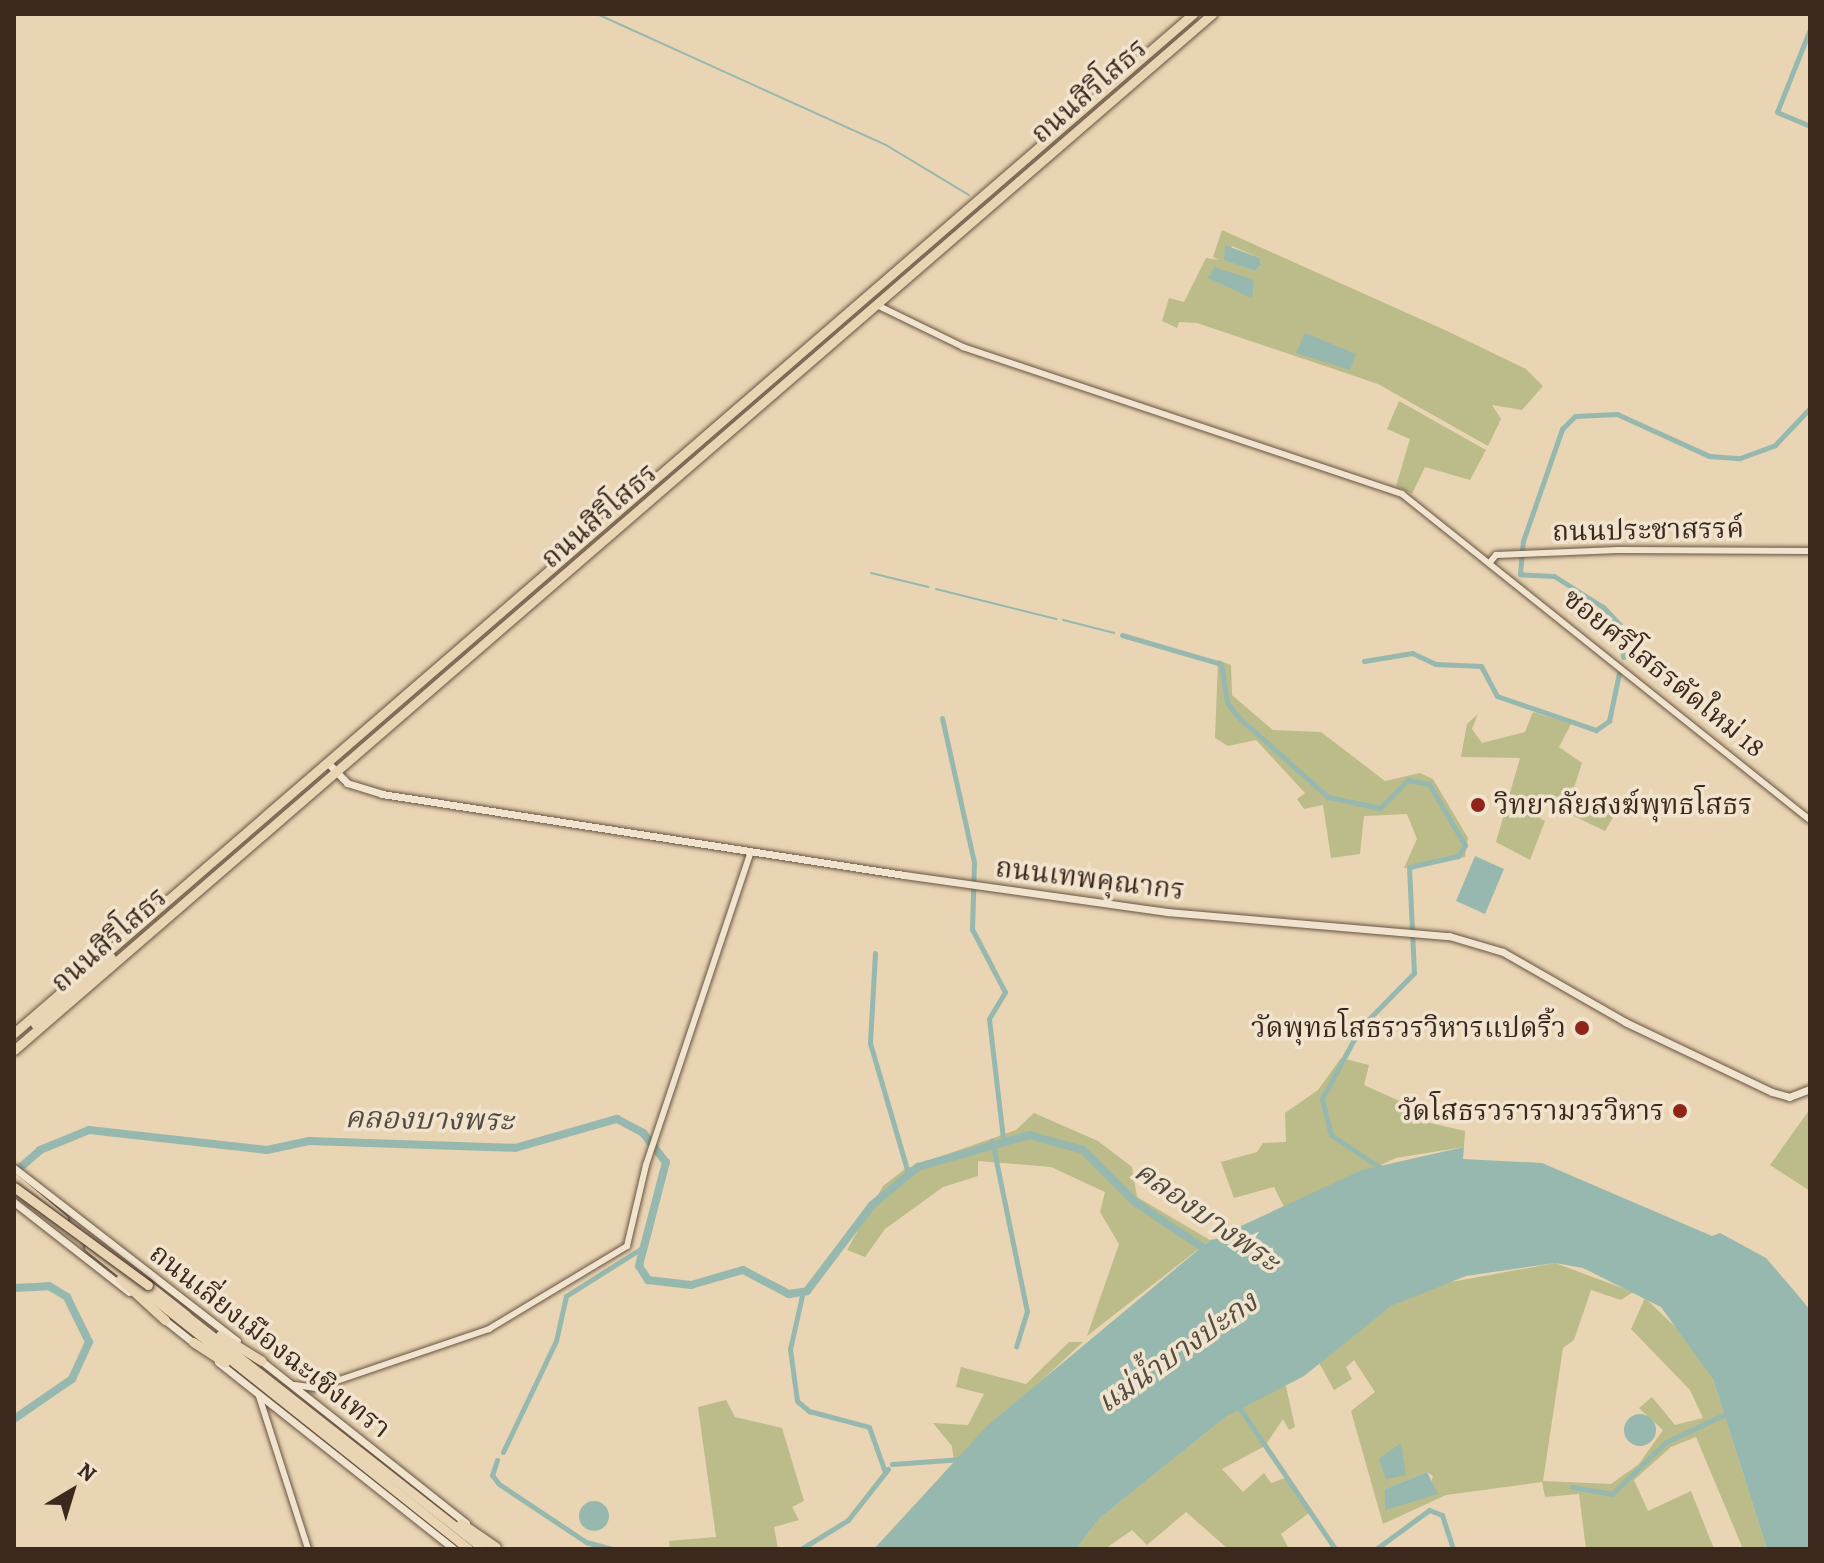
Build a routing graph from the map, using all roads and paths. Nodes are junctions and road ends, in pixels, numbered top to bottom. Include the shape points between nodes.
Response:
1 (1193, 14) edge
2 (1212, 14) edge
3 (877, 305) junction
4 (782, 368) junction
5 (792, 378) junction
6 (1810, 551) edge
7 (1491, 561) junction
8 (328, 763) junction
9 (337, 773) junction
10 (1810, 820) edge
11 (751, 852) junction
12 (146, 920) junction
13 (14, 1033) edge
14 (14, 1042) edge
15 (14, 1050) edge
16 (1810, 1089) edge
17 (14, 1168) edge
18 (14, 1178) edge
19 (14, 1187) edge
20 (15, 1202) edge
21 (89, 1247) junction
22 (184, 1314) junction
23 (165, 1320) junction
24 (193, 1342) junction
25 (262, 1361) junction
26 (276, 1372) junction
27 (316, 1388) junction
28 (258, 1394) junction
29 (316, 1403) junction
30 (283, 1415) junction
31 (268, 1424) junction
32 (325, 1435) junction
33 (395, 1479) junction
34 (498, 1548) edge
35 (308, 1549) edge
36 (454, 1549) edge
37 (468, 1549) edge
38 (484, 1549) edge

1 - 4 highway, ถนนสิริโสธร
2 - 3 highway, ถนนสิริโสธร
3 - 5 highway, ถนนสิริโสธร
3 - 7 street, ซอยศรีโสธรตัดใหม่ 18 via 963,347 1381,485 1426,509
4 - 5 highway
4 - 8 highway, ถนนสิริโสธร
5 - 9 highway, ถนนสิริโสธร
6 - 7 street, ถนนประชาสรรค์ via 1515,555
7 - 10 street, ซอยศรีโสธรตัดใหม่ 18
8 - 9 main road
8 - 12 highway, ถนนสิริโสธร
9 - 11 main road, ถนนเทพคุณากร via 382,794
9 - 15 highway, ถนนสิริโสธร
11 - 16 main road, ถนนเทพคุณากร via 1107,905 1466,940 1503,952 1625,1022 1772,1092 1789,1097
11 - 27 street via 662,1132 646,1165 631,1238 612,1258 489,1329
12 - 13 highway, ถนนสิริโสธร
12 - 14 highway
17 - 25 main road, ถนนเลี่ยงเมืองฉะเชิงเทรา
18 - 21 highway
19 - 22 highway, bridge
20 - 23 main road, ถนนเลี่ยงเมืองฉะเชิงเทรา
21 - 23 highway
21 - 32 highway, ถนนเลี่ยงเมืองฉะเชิงเทรา
22 - 25 highway
22 - 33 highway, ถนนเลี่ยงเมืองฉะเชิงเทรา
23 - 24 main road, ถนนเลี่ยงเมืองฉะเชิงเทรา
24 - 28 main road, ถนนเลี่ยงเมืองฉะเชิงเทรา
24 - 32 highway
25 - 26 main road, ถนนเลี่ยงเมืองฉะเชิงเทรา
26 - 27 street
26 - 29 main road, ถนนเลี่ยงเมืองฉะเชิงเทรา
27 - 29 street
28 - 30 main road, ถนนเลี่ยงเมืองฉะเชิงเทรา
28 - 31 street
29 - 34 main road, ถนนเลี่ยงเมืองฉะเชิงเทรา
30 - 31 street
30 - 36 main road, ถนนเลี่ยงเมืองฉะเชิงเทรา
31 - 35 street
32 - 37 highway, ถนนเลี่ยงเมืองฉะเชิงเทรา
33 - 34 highway
33 - 38 highway, ถนนเลี่ยงเมืองฉะเชิงเทรา

